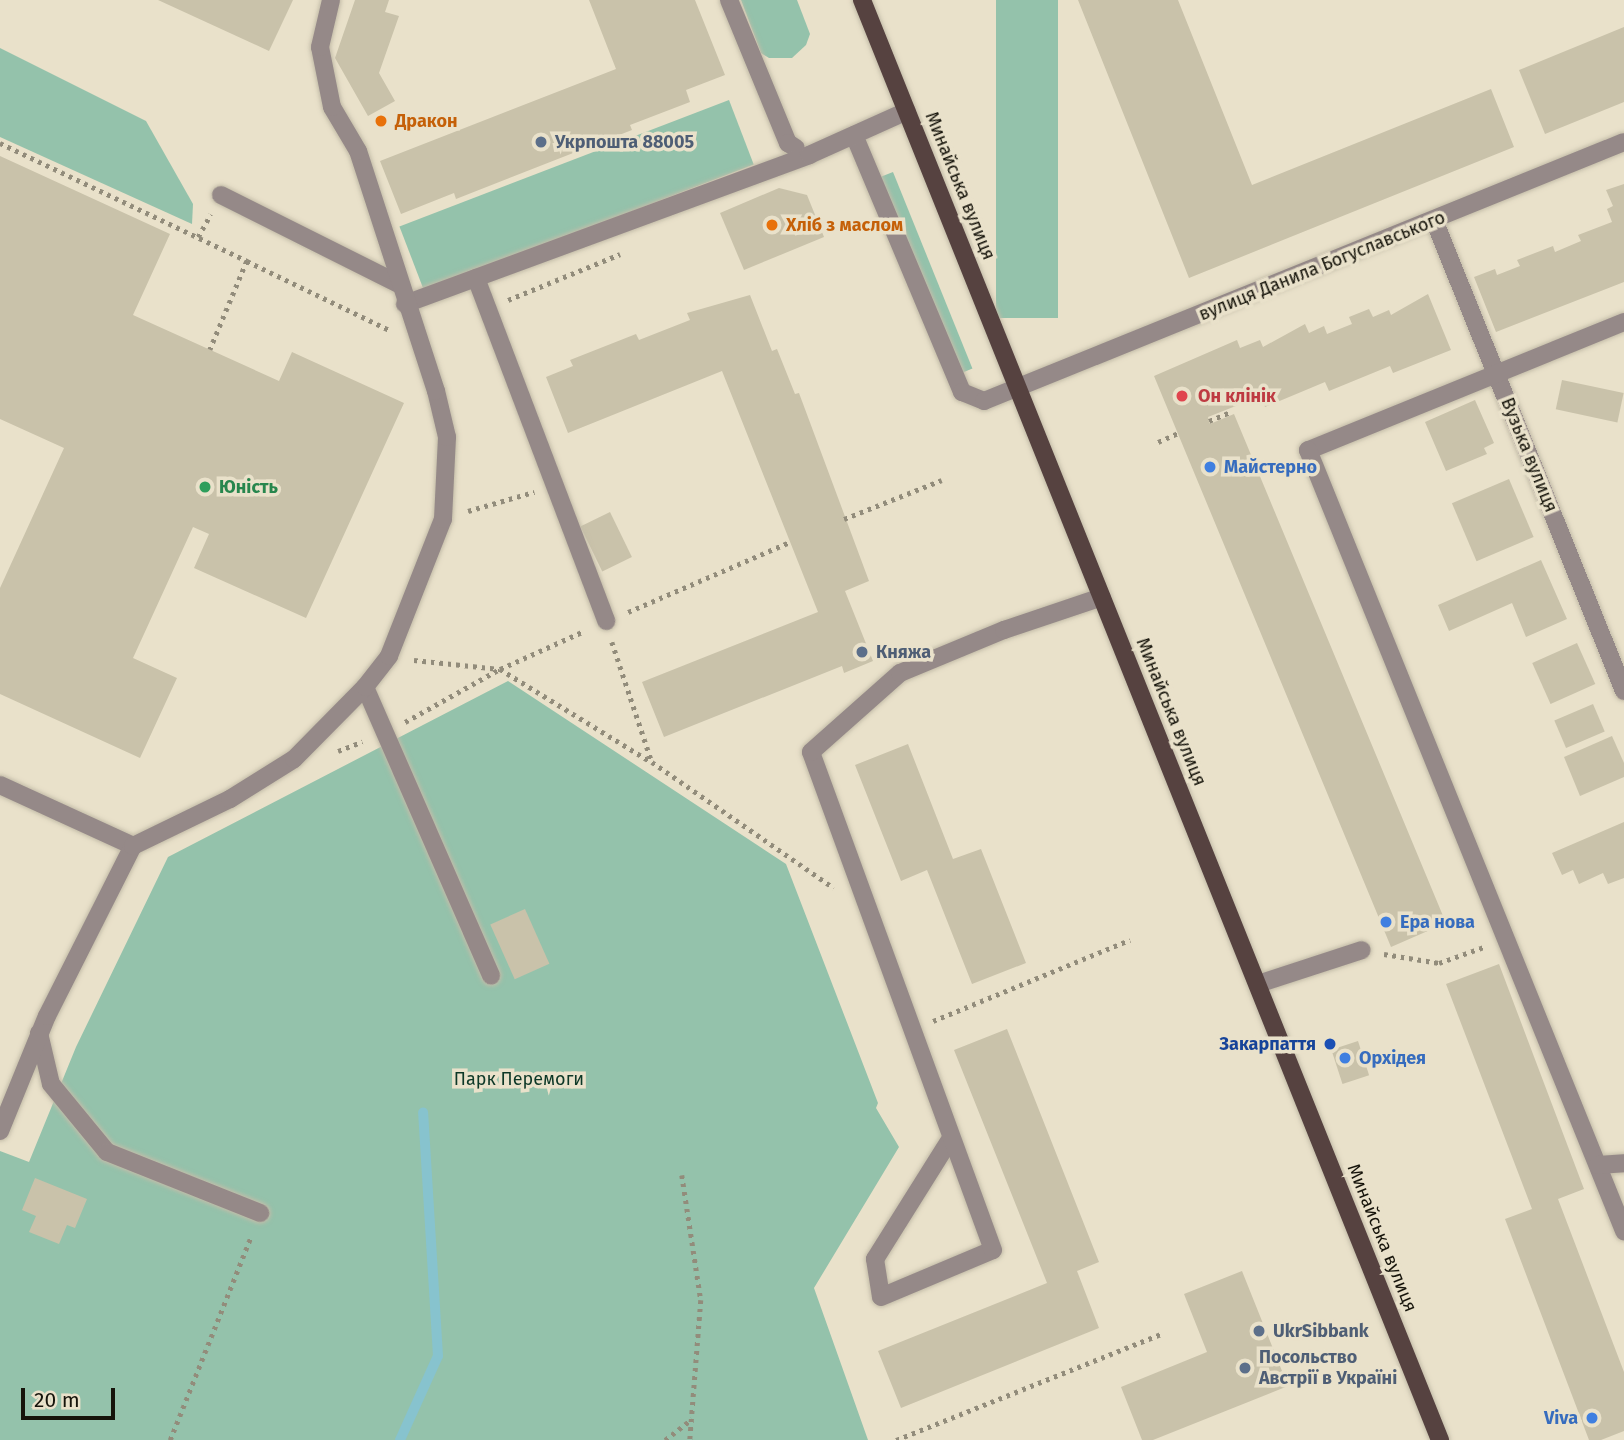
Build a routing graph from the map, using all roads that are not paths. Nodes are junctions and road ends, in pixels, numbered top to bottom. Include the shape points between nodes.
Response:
1 (331, 0) edge
2 (729, 0) edge
3 (862, 0) edge
4 (907, 111) junction
5 (854, 135) junction
6 (1624, 142) edge
7 (796, 148) dead end
8 (221, 195) dead end
9 (1434, 220) junction
10 (476, 278) junction
11 (399, 284) junction
12 (405, 304) junction
13 (1624, 321) edge
14 (1496, 374) junction
15 (1019, 390) junction
16 (1102, 597) junction
17 (606, 621) road end
18 (365, 687) junction
19 (1624, 691) edge
20 (0, 785) edge
21 (134, 846) junction
22 (1363, 950) road end
23 (491, 976) dead end
24 (1258, 984) junction
25 (39, 1034) junction
26 (0, 1131) edge
27 (951, 1138) junction
28 (1624, 1163) edge
29 (1598, 1166) junction
30 (260, 1213) road end
31 (1624, 1231) edge
32 (1440, 1440) edge

1 - 11 street via 320,47 332,107 358,152
2 - 7 street via 788,143
3 - 4 main road, Минайська вулиця
4 - 5 street
4 - 15 main road, Минайська вулиця
5 - 10 street
5 - 15 street, вулиця Данила Богуславського via 962,393 984,401
6 - 9 street, вулиця Данила Богуславського
8 - 11 street
9 - 14 street, Вузька вулиця
9 - 15 street, вулиця Данила Богуславського
10 - 12 street
10 - 17 street
11 - 12 street
12 - 18 street via 447,437 443,519 389,656
13 - 14 street
14 - 19 street, Вузька вулиця
14 - 29 street via 1308,450
15 - 16 main road, Минайська вулиця
16 - 24 main road, Минайська вулиця
16 - 27 street via 1004,630 900,673 811,752
18 - 21 street via 294,759 230,799
18 - 23 street
20 - 21 street
21 - 25 street
22 - 24 street
24 - 32 main road, Минайська вулиця
25 - 26 street
25 - 30 street via 51,1084 107,1152
27 - 27 street via 993,1250 881,1297 875,1259
28 - 29 street
29 - 31 street

